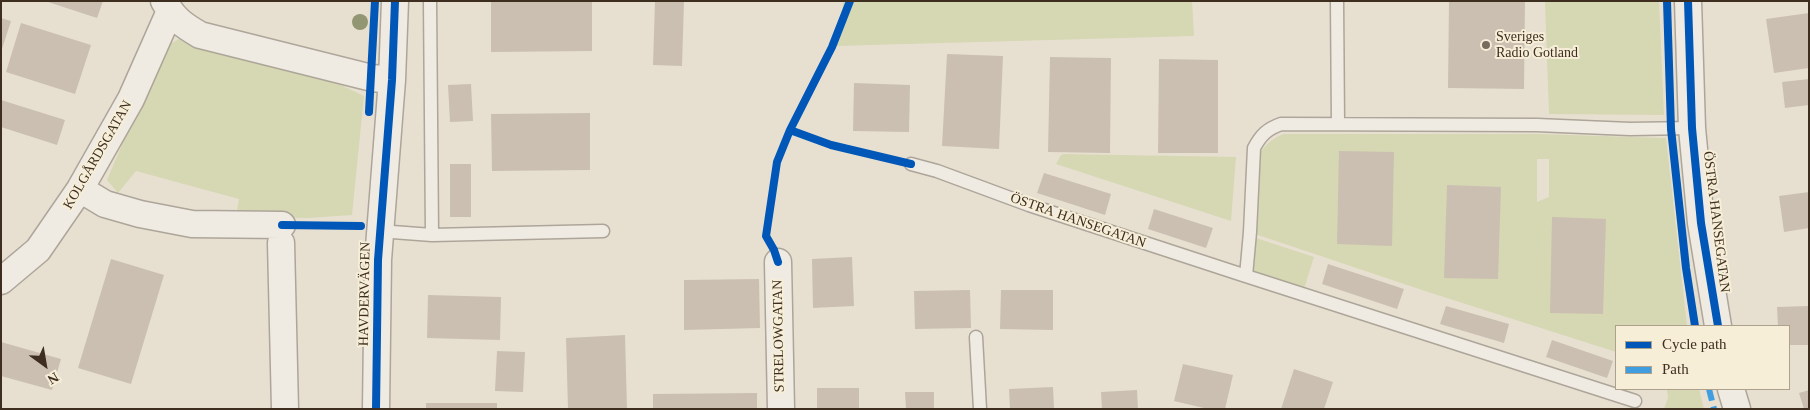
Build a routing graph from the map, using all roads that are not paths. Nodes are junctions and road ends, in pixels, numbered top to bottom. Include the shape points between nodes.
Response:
1 (395, 1) edge
2 (430, 1) edge
3 (1337, 1) edge
4 (1688, 1) edge
5 (167, 6) edge
6 (392, 80) junction
7 (1338, 124) junction
8 (1692, 128) junction
9 (911, 164) dead end
10 (80, 189) junction
11 (379, 231) junction
12 (603, 231) dead end
13 (432, 235) junction
14 (778, 262) dead end
15 (1246, 276) junction
16 (1, 281) edge
17 (1718, 325) edge
18 (976, 337) dead end
19 (1731, 390) edge
20 (1635, 401) dead end
21 (285, 409) edge
22 (376, 409) edge
23 (781, 409) edge
24 (980, 409) edge
25 (1737, 409) edge

1 - 6 street, HAVDERVÄGEN
2 - 13 lane
3 - 7 lane
4 - 8 street, ÖSTRA HANSEGATAN
5 - 6 street, KOLGÅRDSGATAN via 181,24 200,35 372,78
5 - 10 street, KOLGÅRDSGATAN via 131,99
6 - 11 street, HAVDERVÄGEN
7 - 8 lane
7 - 15 lane via 1281,124 1260,136 1254,148
8 - 17 street, ÖSTRA HANSEGATAN via 1701,222
9 - 15 lane, ÖSTRA HANSEGATAN
10 - 16 street, KOLGÅRDSGATAN via 38,250
10 - 21 street via 105,204 140,214 192,224 282,234
11 - 13 lane
11 - 22 street, HAVDERVÄGEN
12 - 13 lane
14 - 23 street, STRELOWGATAN
15 - 20 lane, ÖSTRA HANSEGATAN
18 - 24 lane
19 - 25 street

